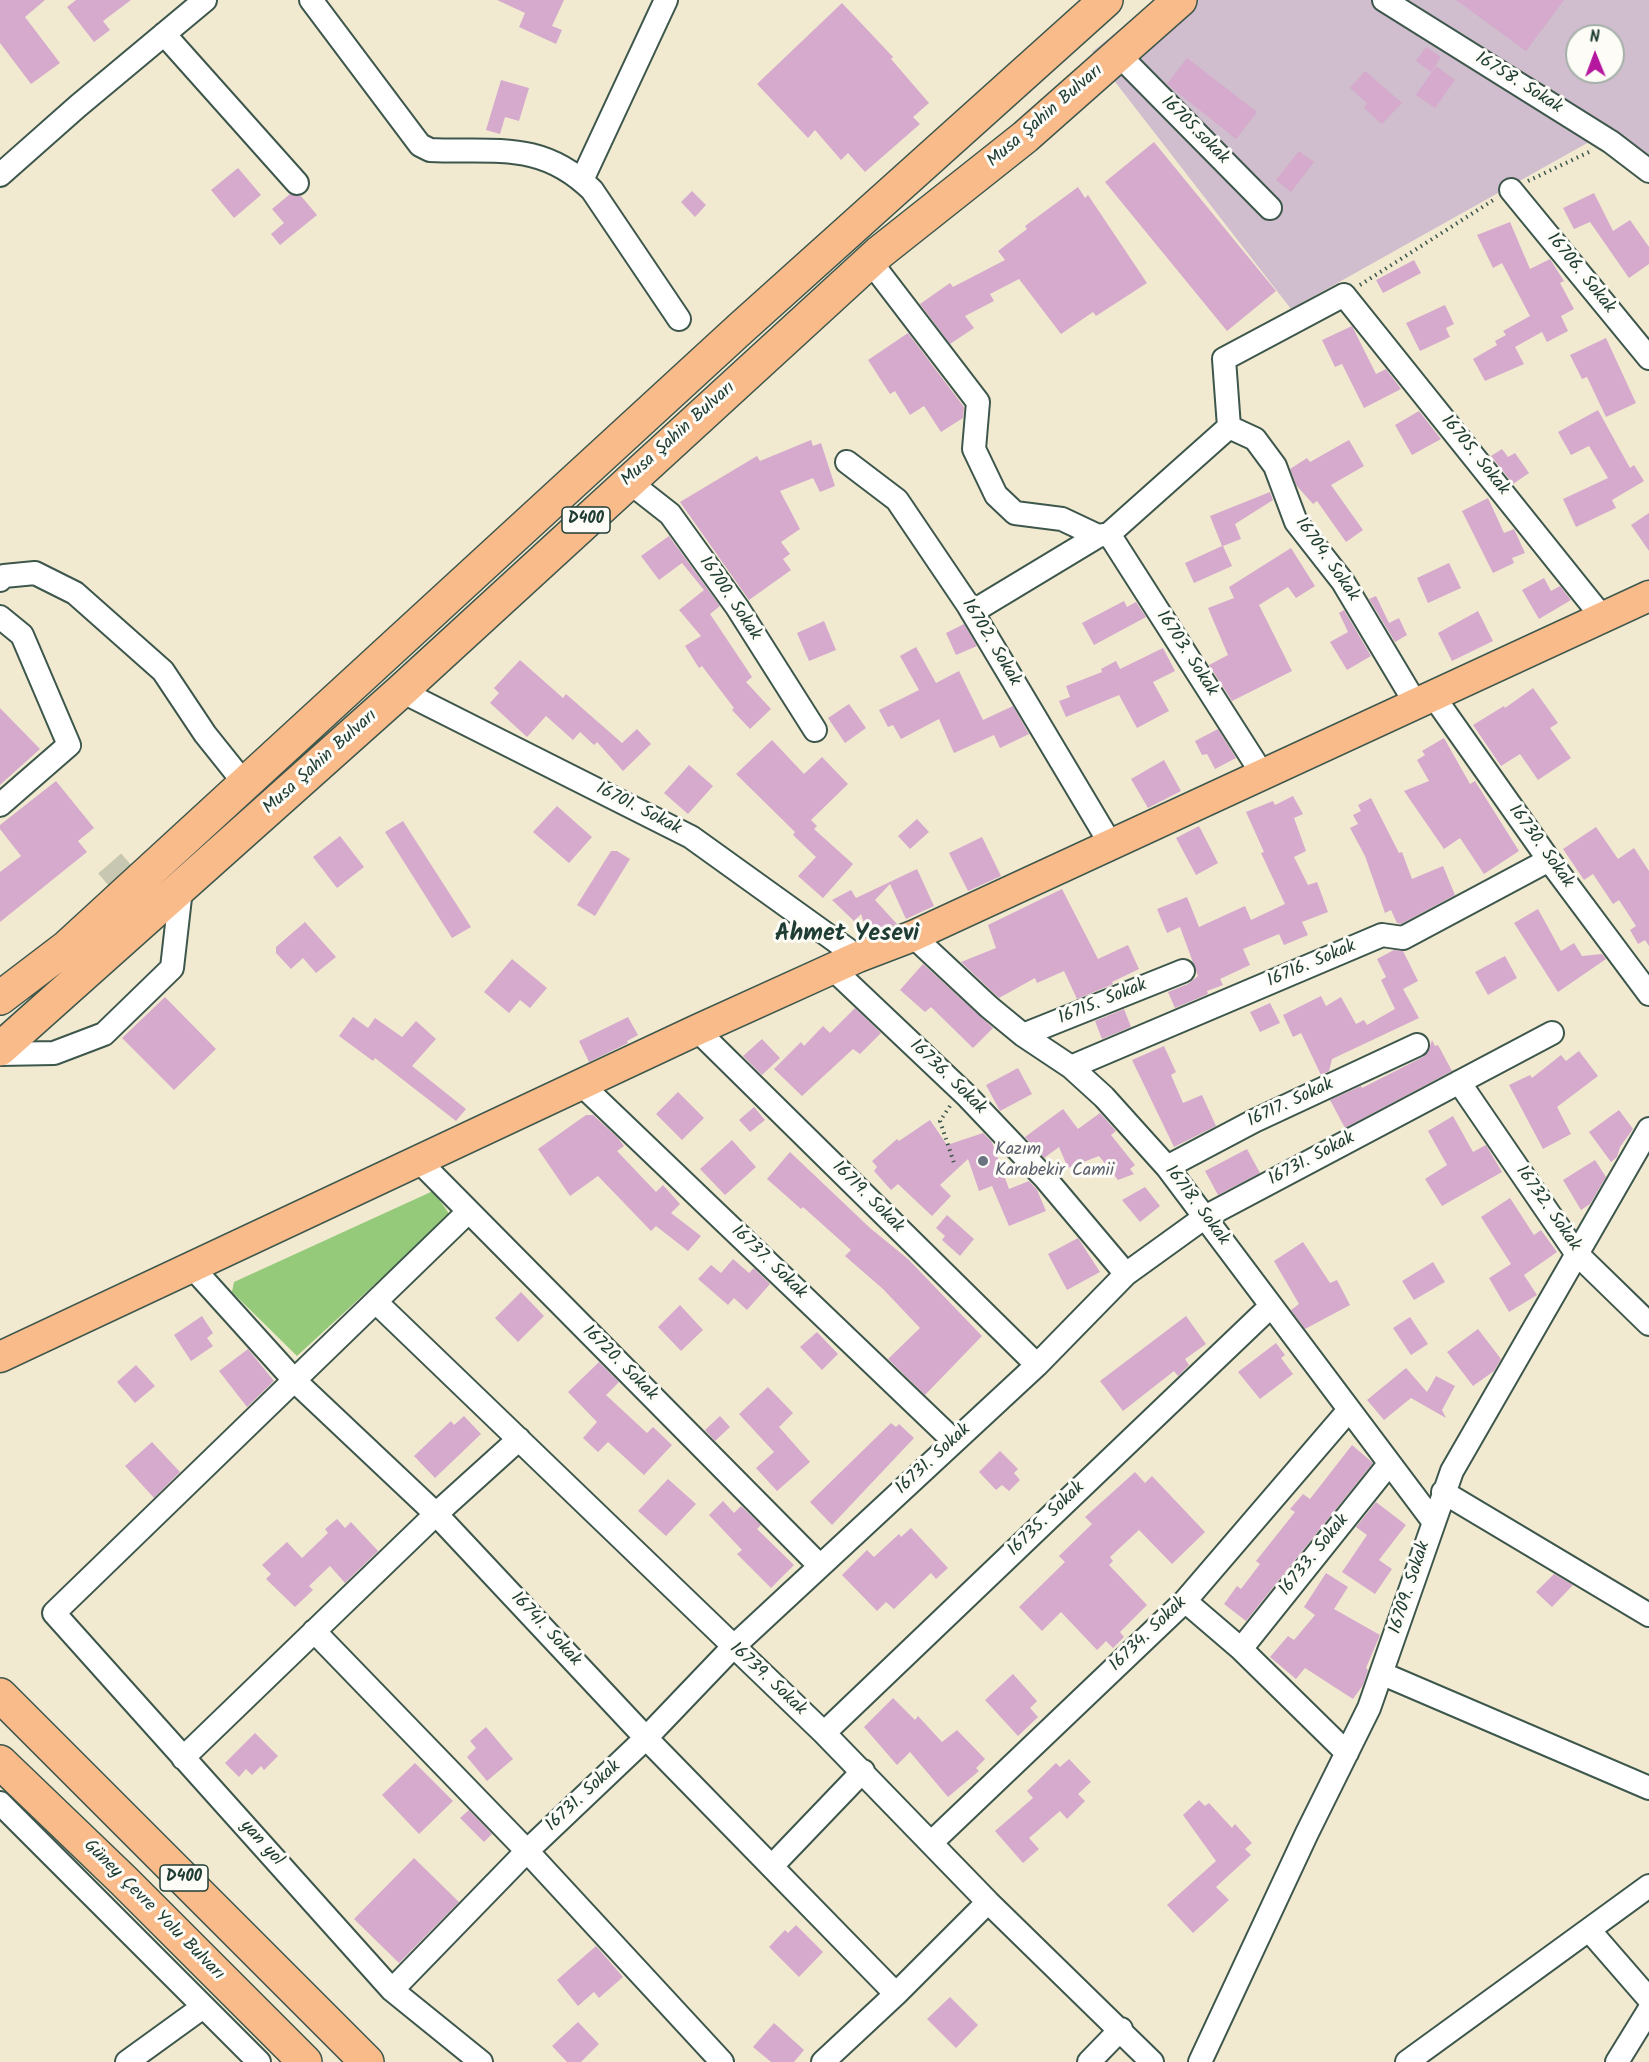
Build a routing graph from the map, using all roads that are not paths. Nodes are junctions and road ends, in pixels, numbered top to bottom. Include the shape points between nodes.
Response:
1 (205, 0) edge
2 (311, 0) edge
3 (666, 0) edge
4 (1106, 0) edge
5 (1180, 0) edge
6 (1384, 0) edge
7 (164, 34) junction
8 (1118, 54) junction
9 (1649, 171) edge
10 (0, 175) edge
11 (582, 180) junction
12 (297, 183) dead end
13 (1511, 189) road end
14 (1270, 208) dead end
15 (870, 261) junction
16 (679, 320) dead end
17 (1649, 358) edge
18 (1229, 428) junction
19 (848, 462) dead end
20 (628, 481) junction
21 (1103, 535) junction
22 (1, 574) edge
23 (1649, 596) edge
24 (972, 612) junction
25 (0, 617) edge
26 (1603, 618) junction
27 (401, 691) junction
28 (1425, 701) junction
29 (815, 730) dead end
30 (1263, 775) junction
31 (233, 795) junction
32 (0, 805) edge
33 (1110, 843) junction
34 (1549, 860) junction
35 (181, 889) junction
36 (85, 930) junction
37 (913, 936) junction
38 (845, 963) junction
39 (1183, 971) dead end
40 (1649, 994) edge
41 (0, 998) edge
42 (697, 1030) junction
43 (1552, 1033) dead end
44 (1023, 1035) junction
45 (1416, 1045) dead end
46 (0, 1049) edge
47 (0, 1054) edge
48 (1071, 1067) junction
49 (1459, 1082) junction
50 (583, 1086) junction
51 (1649, 1129) edge
52 (419, 1161) junction
53 (1167, 1167) junction
54 (467, 1213) junction
55 (1205, 1217) junction
56 (1576, 1253) junction
57 (192, 1267) junction
58 (1126, 1274) junction
59 (377, 1303) junction
60 (1270, 1307) junction
61 (1649, 1324) edge
62 (0, 1357) edge
63 (1037, 1365) junction
64 (295, 1381) junction
65 (1349, 1410) junction
66 (519, 1439) junction
67 (954, 1441) junction
68 (1389, 1464) junction
69 (1443, 1492) junction
70 (436, 1514) junction
71 (1433, 1521) junction
72 (820, 1566) junction
73 (1185, 1601) junction
74 (1649, 1615) edge
75 (314, 1631) junction
76 (733, 1647) junction
77 (1241, 1649) junction
78 (1383, 1674) junction
79 (0, 1695) edge
80 (824, 1733) junction
81 (646, 1738) junction
82 (1347, 1753) junction
83 (183, 1758) junction
84 (0, 1762) edge
85 (863, 1772) junction
86 (1649, 1788) edge
87 (2, 1808) edge
88 (932, 1842) junction
89 (527, 1851) junction
90 (772, 1866) junction
91 (1649, 1886) edge
92 (988, 1902) junction
93 (1589, 1930) junction
94 (392, 1990) junction
95 (896, 1994) junction
96 (1649, 1999) edge
97 (203, 2007) junction
98 (1649, 2010) edge
99 (1121, 2030) junction
100 (127, 2062) edge
101 (259, 2062) edge
102 (305, 2062) edge
103 (367, 2062) edge
104 (481, 2062) edge
105 (722, 2062) edge
106 (823, 2062) edge
107 (1089, 2062) edge
108 (1152, 2062) edge
109 (1200, 2062) edge
110 (1407, 2062) edge
111 (1617, 2062) edge

1 - 7 street
2 - 11 street via 420,145 437,150 488,149 536,155 554,161
3 - 11 street
4 - 31 highway, Musa Şahin Bulvarı / D400 via 741,328
5 - 8 highway, Musa Şahin Bulvarı / D400
6 - 9 street, 16758. Sokak via 1611,142
7 - 10 street
7 - 12 street
8 - 14 street, 16705.sokak
8 - 15 highway, Musa Şahin Bulvarı / D400 via 1025,137
11 - 16 street
13 - 17 street, 16706. Sokak
15 - 20 highway, Musa Şahin Bulvarı / D400
15 - 21 street via 978,402 974,449 996,495 1015,513 1062,519
18 - 21 street
18 - 26 street, 16705. Sokak via 1224,359 1344,295
18 - 28 street, 16704. Sokak via 1255,439 1275,466 1296,522 1343,582
19 - 24 street, 16702. Sokak via 897,500
20 - 27 highway, Musa Şahin Bulvarı / D400
20 - 29 street, 16700. Sokak via 670,514 737,608
21 - 24 street
21 - 30 street, 16703. Sokak
22 - 31 street via 35,573 75,593 163,671 205,734
23 - 26 main road
24 - 33 street, 16702. Sokak
25 - 32 street via 22,635 69,745
26 - 28 main road
27 - 35 highway, Musa Şahin Bulvarı / D400
27 - 38 street, 16701. Sokak via 691,837
28 - 30 main road
28 - 34 street, 16730. Sokak
30 - 33 main road
31 - 36 highway, Musa Şahin Bulvarı / D400
31 - 36 highway via 174,833 120,876 92,907
33 - 37 main road
34 - 40 street, 16730. Sokak
34 - 48 street, 16716. Sokak via 1403,938 1382,935
35 - 46 highway, Musa Şahin Bulvarı / D400
35 - 47 street via 172,968 104,1034 54,1053
36 - 41 highway, Musa Şahin Bulvarı / D400
37 - 38 main road
37 - 44 street, 16718. Sokak
38 - 42 main road
38 - 58 street, 16736. Sokak via 1045,1178
39 - 44 street, 16715. Sokak
42 - 50 main road
42 - 63 street, 16719. Sokak
43 - 49 street, 16731. Sokak
44 - 48 street, 16718. Sokak
45 - 53 street, 16717. Sokak via 1254,1121
48 - 53 street, 16718. Sokak via 1133,1126
49 - 55 street, 16731. Sokak
49 - 56 street, 16732. Sokak
50 - 52 main road
50 - 67 street, 16737. Sokak
51 - 56 street, 16709. Sokak
52 - 54 street, 16720. Sokak
52 - 57 main road
53 - 55 street, 16718. Sokak
54 - 59 street
54 - 72 street, 16720. Sokak
55 - 58 street, 16731. Sokak
55 - 60 street, 16718. Sokak
56 - 61 street, 16732. Sokak
56 - 69 street, 16709. Sokak via 1467,1442
57 - 62 main road
57 - 64 street, 16741. Sokak
58 - 63 street, 16731. Sokak
59 - 64 street
59 - 66 street, 16739. Sokak
60 - 65 street, 16718. Sokak
60 - 80 street, 16735. Sokak
63 - 67 street, 16731. Sokak
64 - 70 street, 16741. Sokak
64 - 83 street, yan yol via 54,1613
65 - 68 street, 16718. Sokak
65 - 73 street, 16734. Sokak
66 - 70 street
66 - 76 street, 16739. Sokak
67 - 72 street, 16731. Sokak
68 - 71 street, 16718. Sokak
68 - 77 street, 16733. Sokak
69 - 71 street, 16709. Sokak
69 - 74 street
70 - 75 street
70 - 81 street, 16741. Sokak
71 - 78 street, 16709. Sokak
72 - 76 street, 16731. Sokak
73 - 77 street
73 - 88 street, 16734. Sokak
75 - 83 street
75 - 89 street
76 - 80 street, 16739. Sokak
76 - 81 street, 16731. Sokak
77 - 82 street
78 - 82 street, 16709. Sokak
78 - 86 street
79 - 103 highway, D400
80 - 85 street, 16739. Sokak
81 - 89 street, 16731. Sokak
81 - 90 street, 16741. Sokak
82 - 109 street, 16709. Sokak
83 - 94 street, yan yol
84 - 102 highway, Güney Çevre Yolu Bulvarı / D400
85 - 88 street, 16739. Sokak
85 - 90 street
87 - 97 street
88 - 92 street, 16739. Sokak
89 - 94 street, 16731. Sokak
89 - 105 street
90 - 95 street, 16741. Sokak
91 - 93 street
92 - 95 street
92 - 99 street, 16739. Sokak
93 - 96 street
93 - 110 street
94 - 104 street, yan yol
95 - 106 street
97 - 100 street
97 - 101 street
98 - 111 street
99 - 107 street
99 - 108 street, 16739. Sokak

